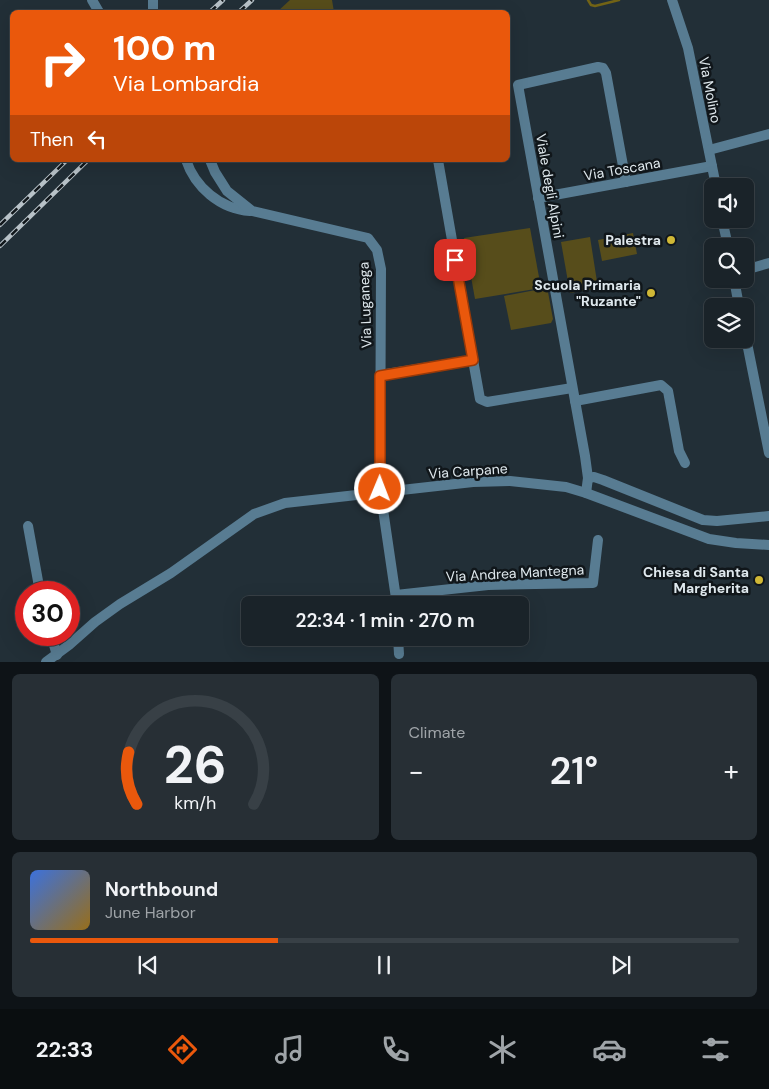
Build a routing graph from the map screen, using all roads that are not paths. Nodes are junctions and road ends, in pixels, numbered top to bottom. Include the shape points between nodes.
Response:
1 (672, 0) edge
2 (513, 87) edge
3 (769, 134) edge
4 (709, 150) junction
5 (187, 162) edge
6 (211, 162) edge
7 (438, 162) edge
8 (712, 166) junction
9 (714, 178) edge
10 (626, 182) junction
11 (231, 194) junction
12 (216, 198) junction
13 (538, 198) junction
14 (226, 204) junction
15 (252, 211) junction
16 (769, 263) edge
17 (754, 267) edge
18 (748, 348) edge
19 (473, 360) junction
20 (380, 376) junction
21 (572, 388) junction
22 (575, 401) junction
23 (769, 453) edge
24 (685, 463) dead end
25 (588, 478) junction
26 (586, 492) junction
27 (381, 493) junction
28 (769, 516) edge
29 (711, 521) junction
30 (28, 526) dead end
31 (709, 539) junction
32 (598, 540) dead end
33 (769, 545) edge
34 (38, 581) edge
35 (395, 596) edge
36 (421, 596) edge
37 (54, 646) edge
38 (398, 646) edge
39 (399, 654) dead end
40 (56, 655) junction
41 (46, 662) edge

1 - 4 street, Via Molino via 688,48
2 - 10 street, Viale degli Alpini via 603,68
2 - 13 street, Viale degli Alpini
3 - 4 street
4 - 8 street, Via Molino
5 - 12 street, Via Luganega via 192,176
6 - 11 street, Via Luganega
7 - 19 street
8 - 9 street, Via Molino
8 - 10 street, Via Toscana
10 - 13 street, Via Toscana
11 - 12 street
11 - 14 street
11 - 15 street, Via Luganega
12 - 14 street, Via Luganega
13 - 21 street, Viale degli Alpini
14 - 15 street, Via Luganega
15 - 20 street, Via Luganega via 368,238 377,250 380,269
16 - 17 street
18 - 23 street
19 - 20 street
19 - 21 street via 480,399 487,402
20 - 27 street, Via Luganega
21 - 22 street, Viale degli Alpini
22 - 24 street via 664,386 669,395 679,451
22 - 25 street, Viale degli Alpini
25 - 26 street, Viale degli Alpini
25 - 29 street via 594,477
26 - 27 street, Via Carpane via 510,481
26 - 31 street, Via Carpane
27 - 35 street, Via Luganega
27 - 40 street, Via Carpane via 285,503 254,514 171,574 120,604
28 - 29 street
29 - 31 street
30 - 34 street
31 - 33 street, Via Carpane
32 - 36 street, Via Andrea Mantegna via 593,583 488,585
37 - 40 street
38 - 39 street
40 - 41 street, Via Carpane

